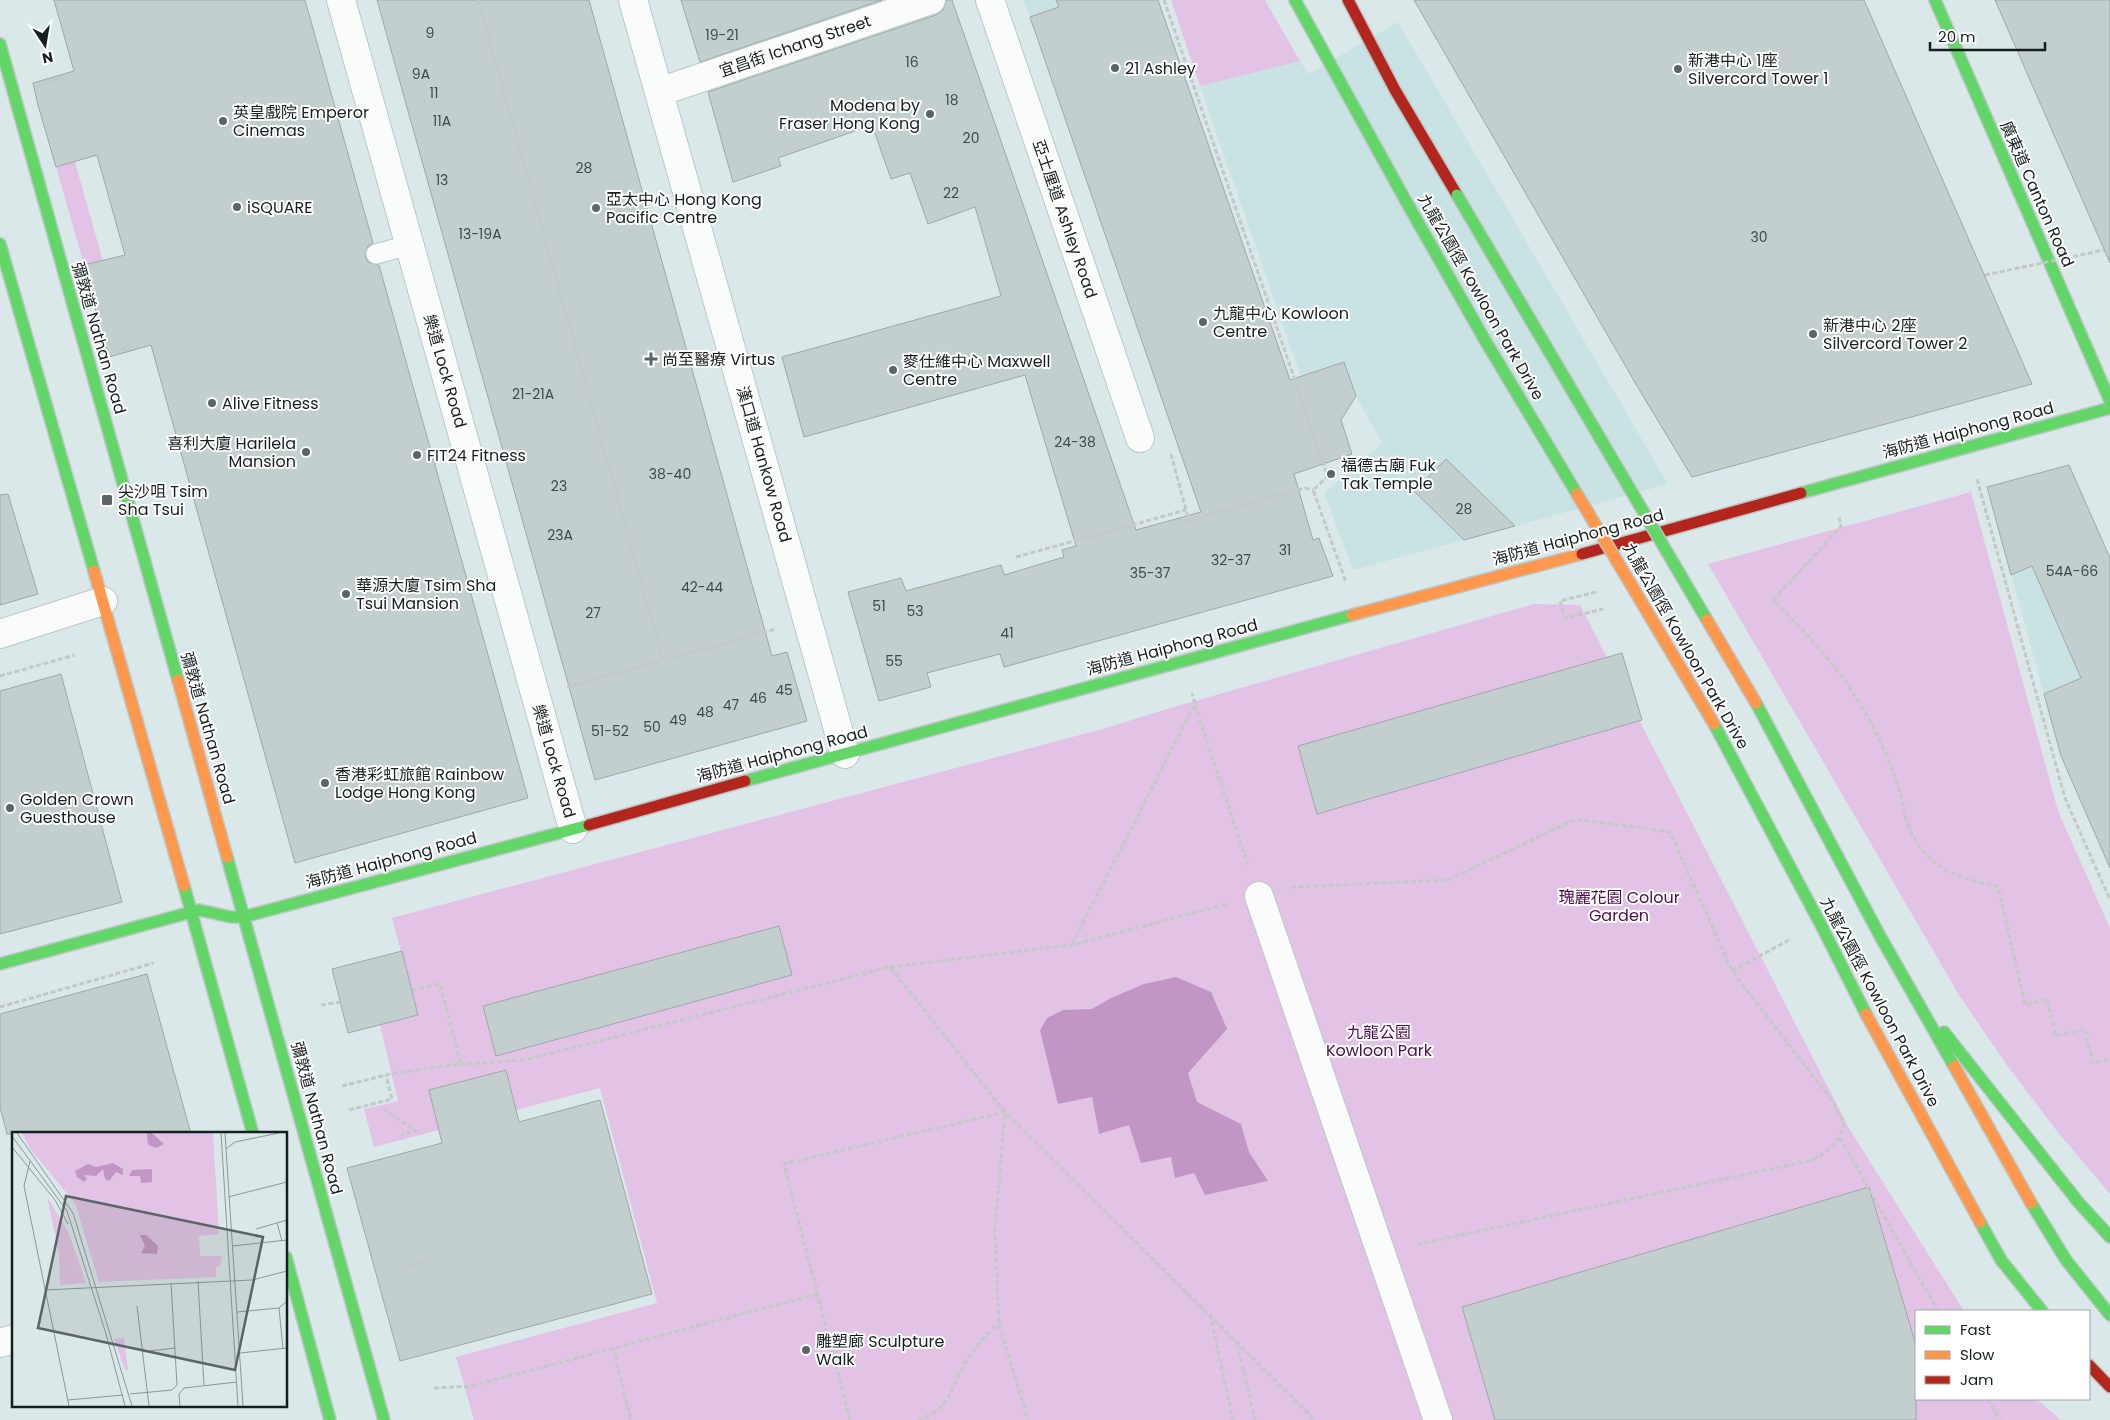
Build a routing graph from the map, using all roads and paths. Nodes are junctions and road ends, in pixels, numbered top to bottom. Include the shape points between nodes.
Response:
1 (341, 0) edge
2 (478, 0) edge
3 (634, 0) edge
4 (931, 0) edge
5 (990, 0) edge
6 (1164, 0) edge
7 (1296, 0) edge
8 (1348, 0) edge
9 (1935, 0) edge
10 (0, 44) edge
11 (659, 92) junction
12 (0, 244) edge
13 (410, 245) junction
14 (2104, 250) dead end
15 (376, 254) dead end
16 (1984, 275) dead end
17 (2110, 401) edge
18 (2110, 408) edge
19 (1140, 438) dead end
20 (1171, 453) dead end
21 (1976, 476) dead end
22 (1313, 490) junction
23 (1186, 510) junction
24 (1189, 520) junction
25 (1190, 525) dead end
26 (1842, 527) dead end
27 (1016, 557) dead end
28 (1348, 587) dead end
29 (1598, 592) dead end
30 (103, 601) junction
31 (1603, 609) dead end
32 (777, 628) dead end
33 (0, 634) edge
34 (75, 655) dead end
35 (663, 660) junction
36 (0, 676) edge
37 (1191, 687) dead end
38 (562, 688) dead end
39 (1195, 704) junction
40 (846, 754) junction
41 (573, 829) junction
42 (1259, 896) junction
43 (2110, 900) edge
44 (192, 912) junction
45 (243, 916) junction
46 (1793, 938) dead end
47 (1072, 945) junction
48 (154, 963) dead end
49 (0, 964) edge
50 (890, 967) junction
51 (1732, 971) junction
52 (412, 990) dead end
53 (1916, 997) junction
54 (340, 1002) dead end
55 (322, 1005) dead end
56 (0, 1007) edge
57 (2110, 1059) edge
58 (461, 1065) junction
59 (386, 1076) junction
60 (342, 1086) dead end
61 (375, 1103) junction
62 (349, 1110) dead end
63 (1005, 1112) junction
64 (252, 1132) edge
65 (401, 1135) dead end
66 (1840, 1138) junction
67 (2110, 1237) edge
68 (1381, 1252) junction
69 (439, 1258) dead end
70 (288, 1269) edge
71 (392, 1270) dead end
72 (817, 1294) junction
73 (1937, 1310) edge
74 (2041, 1310) edge
75 (1210, 1314) junction
76 (2110, 1315) edge
77 (999, 1324) junction
78 (1237, 1342) junction
79 (613, 1348) junction
80 (2090, 1366) edge
81 (2110, 1387) edge
82 (434, 1388) dead end
83 (1989, 1400) edge
84 (330, 1420) edge
85 (384, 1420) edge
86 (631, 1420) edge
87 (850, 1420) edge
88 (918, 1420) edge
89 (1028, 1420) edge
90 (1233, 1420) edge
91 (1255, 1420) edge
92 (1315, 1420) edge
93 (1438, 1420) edge
94 (2000, 1420) edge

1 - 13 street, 樂道 Lock Road
2 - 35 path
3 - 11 street, 漢口道 Hankow Road
4 - 11 street, 宜昌街 Ichang Street
5 - 19 street, 亞士厘道 Ashley Road
6 - 22 path via 1328,476
7 - 74 main road, 九龍公園徑 Kowloon Park Drive, bridge via 1492,351 1714,724 1898,1075 2001,1260
8 - 53 main road, 九龍公園徑 Kowloon Park Drive, bridge via 1395,90 1756,703
9 - 17 main road, 廣東道 Canton Road
10 - 45 main road, 彌敦道 Nathan Road
11 - 40 street, 漢口道 Hankow Road
12 - 30 main road
13 - 15 lane
13 - 41 street, 樂道 Lock Road
14 - 16 path, bridge
18 - 40 main road, 海防道 Haiphong Road
20 - 23 path
21 - 43 path via 2065,798
22 - 24 path via 1305,488
22 - 28 path
23 - 24 path
23 - 27 path
24 - 25 path
26 - 57 path via 1772,600 1808,634 1839,671 1865,712 1886,756 1906,820 1926,854 1955,876 1998,886 2025,1005 2048,1000 2056,1036 2085,1029 2092,1063
29 - 31 path via 1560,601 1564,618
30 - 33 street
30 - 44 main road
32 - 35 path
34 - 36 path
35 - 38 path
37 - 39 path
39 - 42 path
39 - 47 path
40 - 41 main road, 海防道 Haiphong Road
41 - 45 main road, 海防道 Haiphong Road
42 - 47 path
42 - 51 path via 1294,886 1448,880 1576,819 1670,832
42 - 68 street
44 - 45 main road, 海防道 Haiphong Road via 206,911 229,918
44 - 49 main road
44 - 64 main road
45 - 85 main road, 彌敦道 Nathan Road
46 - 51 path
47 - 50 path
48 - 56 path
50 - 58 path via 524,1060
50 - 63 path
51 - 66 path via 1833,1102 1844,1124
52 - 58 path via 440,984
53 - 67 main road, 九龍公園徑 Kowloon Park Drive via 2079,1204
53 - 76 main road, 九龍公園徑 Kowloon Park Drive via 2044,1226 2066,1260
54 - 55 path
58 - 59 path
59 - 60 path
59 - 61 path via 392,1099
61 - 62 path
61 - 65 path via 416,1131
63 - 72 path via 784,1164
63 - 75 path
63 - 77 path via 995,1230
66 - 68 path via 1813,1160
66 - 73 path
68 - 93 street
69 - 71 path
70 - 84 main road
72 - 79 path
72 - 87 path
75 - 78 path
75 - 90 path
77 - 88 path via 983,1337 963,1366 948,1400
77 - 89 path
78 - 91 path
78 - 92 path
79 - 82 path via 472,1386
79 - 86 path
80 - 81 main road
83 - 94 path

